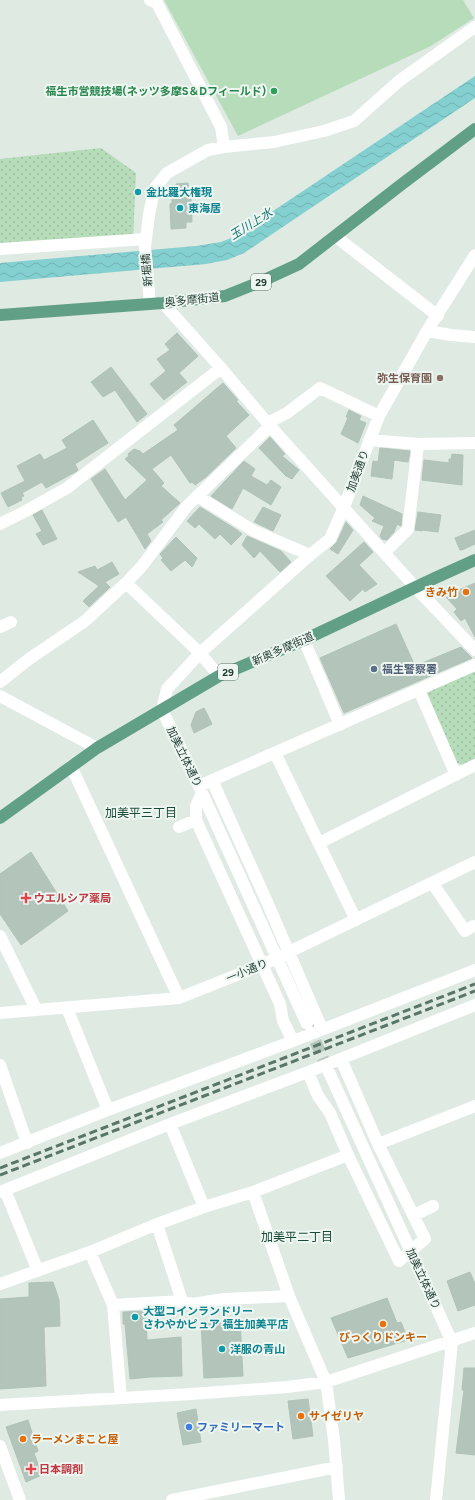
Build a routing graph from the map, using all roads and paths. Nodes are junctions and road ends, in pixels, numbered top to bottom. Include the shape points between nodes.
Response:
1 (154, 1) edge
2 (475, 27) edge
3 (475, 129) edge
4 (224, 147) junction
5 (336, 236) junction
6 (145, 243) junction
7 (0, 249) edge
8 (475, 255) edge
9 (150, 298) junction
10 (163, 303) junction
11 (0, 315) edge
12 (438, 316) junction
13 (427, 331) junction
14 (475, 337) edge
15 (221, 368) junction
16 (379, 416) junction
17 (270, 426) junction
18 (369, 440) junction
19 (475, 443) edge
20 (418, 444) junction
21 (197, 496) junction
22 (344, 507) junction
23 (0, 524) edge
24 (385, 552) junction
25 (310, 555) junction
26 (475, 560) edge
27 (126, 582) junction
28 (415, 587) junction
29 (11, 622) dead end
30 (0, 628) edge
31 (304, 640) junction
32 (475, 650) edge
33 (200, 653) junction
34 (475, 665) edge
35 (219, 676) junction
36 (0, 682) edge
37 (419, 690) junction
38 (0, 696) edge
39 (162, 710) junction
40 (340, 725) junction
41 (97, 748) junction
42 (276, 753) junction
43 (475, 765) edge
44 (71, 766) junction
45 (456, 775) junction
46 (212, 780) junction
47 (202, 794) junction
48 (0, 818) edge
49 (196, 820) junction
50 (179, 827) dead end
51 (319, 843) junction
52 (475, 862) edge
53 (433, 884) junction
54 (356, 920) junction
55 (473, 926) dead end
56 (0, 936) edge
57 (285, 955) junction
58 (265, 964) junction
59 (475, 970) edge
60 (179, 998) junction
61 (475, 1005) edge
62 (67, 1008) junction
63 (36, 1009) junction
64 (0, 1013) edge
65 (307, 1024) tunnel mouth
66 (322, 1030) junction
67 (293, 1041) junction
68 (341, 1059) junction
69 (0, 1065) edge
70 (308, 1072) junction
71 (329, 1072) tunnel mouth
72 (2, 1080) edge
73 (108, 1110) junction
74 (474, 1110) edge
75 (170, 1124) junction
76 (27, 1143) junction
77 (378, 1144) junction
78 (0, 1153) edge
79 (348, 1155) junction
80 (2, 1191) edge
81 (253, 1192) junction
82 (433, 1206) dead end
83 (204, 1207) junction
84 (414, 1215) junction
85 (157, 1224) junction
86 (90, 1252) junction
87 (411, 1252) junction
88 (38, 1270) junction
89 (0, 1284) edge
90 (289, 1296) junction
91 (182, 1301) junction
92 (113, 1305) junction
93 (475, 1333) edge
94 (452, 1342) junction
95 (326, 1382) junction
96 (121, 1398) junction
97 (0, 1405) edge
98 (0, 1446) edge
99 (3, 1463) edge
100 (337, 1467) junction
101 (20, 1500) edge
102 (172, 1500) edge
103 (338, 1500) edge
104 (436, 1500) edge

1 - 4 street via 221,127
2 - 4 street, 新堀橋 via 399,81 354,121 324,131 274,142
3 - 5 main road, 奥多摩街道 / 29
4 - 6 street, 新堀橋 via 208,150 167,173 154,189
5 - 10 main road, 奥多摩街道 / 29 via 300,264 225,296
5 - 12 street
6 - 7 street
6 - 9 street, 新堀橋
8 - 12 street, 加美通り
9 - 10 main road, 奥多摩街道 / 29
9 - 11 main road, 奥多摩街道 / 29
10 - 15 street
12 - 13 street, 加美通り
13 - 14 street
13 - 16 street, 加美通り
15 - 17 street
15 - 23 street via 68,488
16 - 17 street via 320,388 287,413 273,420
16 - 18 street, 加美通り
17 - 21 street
17 - 22 street
18 - 20 street
18 - 22 street, 加美通り
19 - 20 street
20 - 24 street via 408,529
21 - 25 street via 254,531
21 - 27 street via 142,566
22 - 24 street
22 - 25 street, 加美通り via 330,538
24 - 28 street
25 - 33 street, 加美通り
26 - 28 main road, 新奥多摩街道 / 29
27 - 33 street
27 - 36 street via 81,624
28 - 31 main road, 新奥多摩街道 / 29
28 - 32 street
29 - 30 street
31 - 35 main road, 新奥多摩街道 / 29
31 - 40 street
33 - 35 street
33 - 39 street, 加美通り via 167,689
34 - 37 street
35 - 39 main road, 新奥多摩街道 / 29
37 - 40 street
37 - 45 street
38 - 41 street
39 - 41 main road, 新奥多摩街道 / 29
39 - 47 street, 加美立体通り
40 - 42 street
41 - 44 main road, 新奥多摩街道 / 29
42 - 46 street
42 - 51 street
43 - 45 street
44 - 48 main road, 新奥多摩街道 / 29
44 - 60 street
45 - 51 street
46 - 47 street
46 - 57 street via 267,902
47 - 49 street via 196,806
47 - 65 street, 加美立体通り
49 - 50 street
49 - 58 street
51 - 54 street
52 - 53 street, 一小通り
53 - 54 street, 一小通り
53 - 55 street via 465,931
54 - 57 street, 一小通り
56 - 63 street
57 - 58 street, 一小通り
57 - 66 street
58 - 60 street, 一小通り
58 - 67 street via 280,1004 283,1020
59 - 66 street
60 - 62 street, 一小通り
61 - 68 street
62 - 63 street, 一小通り
62 - 73 street
63 - 64 street, 一小通り
66 - 67 street
67 - 73 street
68 - 70 street
68 - 77 street
69 - 72 street
70 - 75 street
70 - 79 street via 318,1096 330,1113
71 - 87 street, 加美立体通り
72 - 76 street
73 - 76 street
74 - 77 street
75 - 80 street
75 - 83 street
76 - 78 street
77 - 84 street
79 - 81 street
79 - 87 street via 399,1261
80 - 88 street
81 - 83 street
81 - 90 street
82 - 84 street
83 - 85 street
84 - 87 street via 425,1240
85 - 86 street
85 - 91 street
86 - 88 street
86 - 92 street
87 - 94 street, 加美立体通り
88 - 89 street
90 - 91 street via 225,1299 192,1304
90 - 95 street
91 - 92 street
92 - 96 street
93 - 94 street
94 - 95 street
94 - 104 street
95 - 96 street
95 - 100 street
96 - 97 street
98 - 99 street
99 - 101 street
100 - 102 street
100 - 103 street

